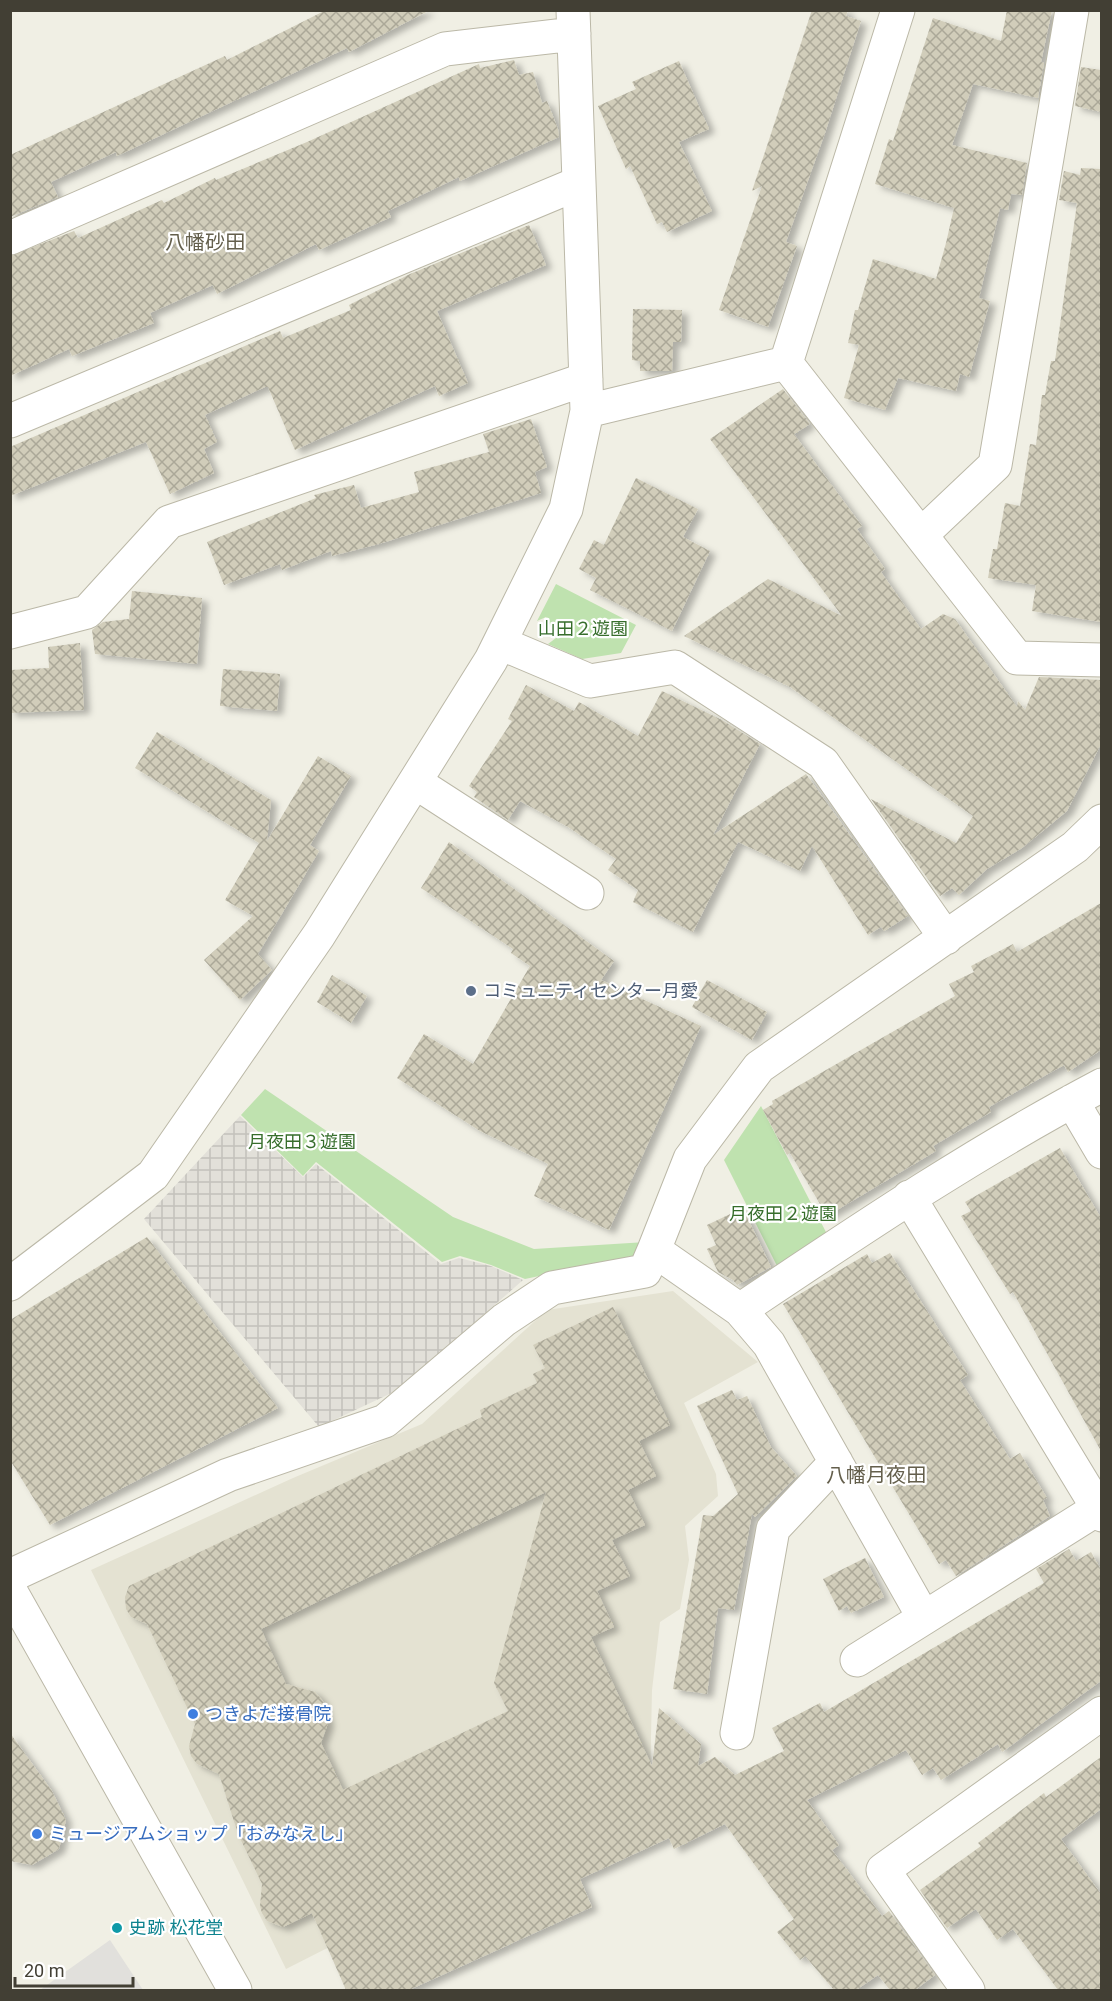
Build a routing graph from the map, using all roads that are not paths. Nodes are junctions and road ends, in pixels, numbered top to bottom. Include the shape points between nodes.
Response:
1 (898, 10) edge
2 (1072, 10) edge
3 (573, 22) edge
4 (579, 183) junction
5 (10, 238) edge
6 (786, 363) junction
7 (586, 379) junction
8 (587, 411) junction
9 (10, 421) edge
10 (921, 535) junction
11 (10, 632) edge
12 (500, 643) junction
13 (1101, 660) edge
14 (415, 782) junction
15 (1101, 821) edge
16 (587, 893) dead end
17 (946, 938) junction
18 (1101, 1085) edge
19 (1072, 1101) junction
20 (1101, 1152) edge
21 (909, 1197) junction
22 (654, 1250) junction
23 (10, 1284) edge
24 (740, 1310) junction
25 (836, 1462) junction
26 (1100, 1510) edge
27 (10, 1576) edge
28 (10, 1590) edge
29 (924, 1618) junction
30 (857, 1660) dead end
31 (1101, 1713) edge
32 (737, 1733) dead end
33 (235, 1990) edge
34 (968, 1990) edge

1 - 6 street
2 - 10 street via 995,465
3 - 4 street
3 - 5 street via 445,49
4 - 7 street
4 - 9 street
6 - 8 street
6 - 10 street
7 - 8 street
7 - 11 street via 169,522 87,612
8 - 12 street via 566,509
10 - 13 street via 1017,658
12 - 14 street
12 - 17 street via 590,681 675,667 824,763
14 - 16 street
14 - 23 street via 319,935 153,1175
15 - 17 street via 1075,847
17 - 22 street via 759,1067 690,1159
18 - 19 street
19 - 20 street
19 - 21 street via 1025,1125
21 - 24 street
21 - 26 street
22 - 24 street
22 - 27 street via 645,1271 552,1288 504,1320 385,1421 228,1475
24 - 25 street via 769,1344
25 - 29 street
25 - 32 street via 773,1529
26 - 29 street
28 - 33 street
29 - 30 street
31 - 34 street via 883,1870

